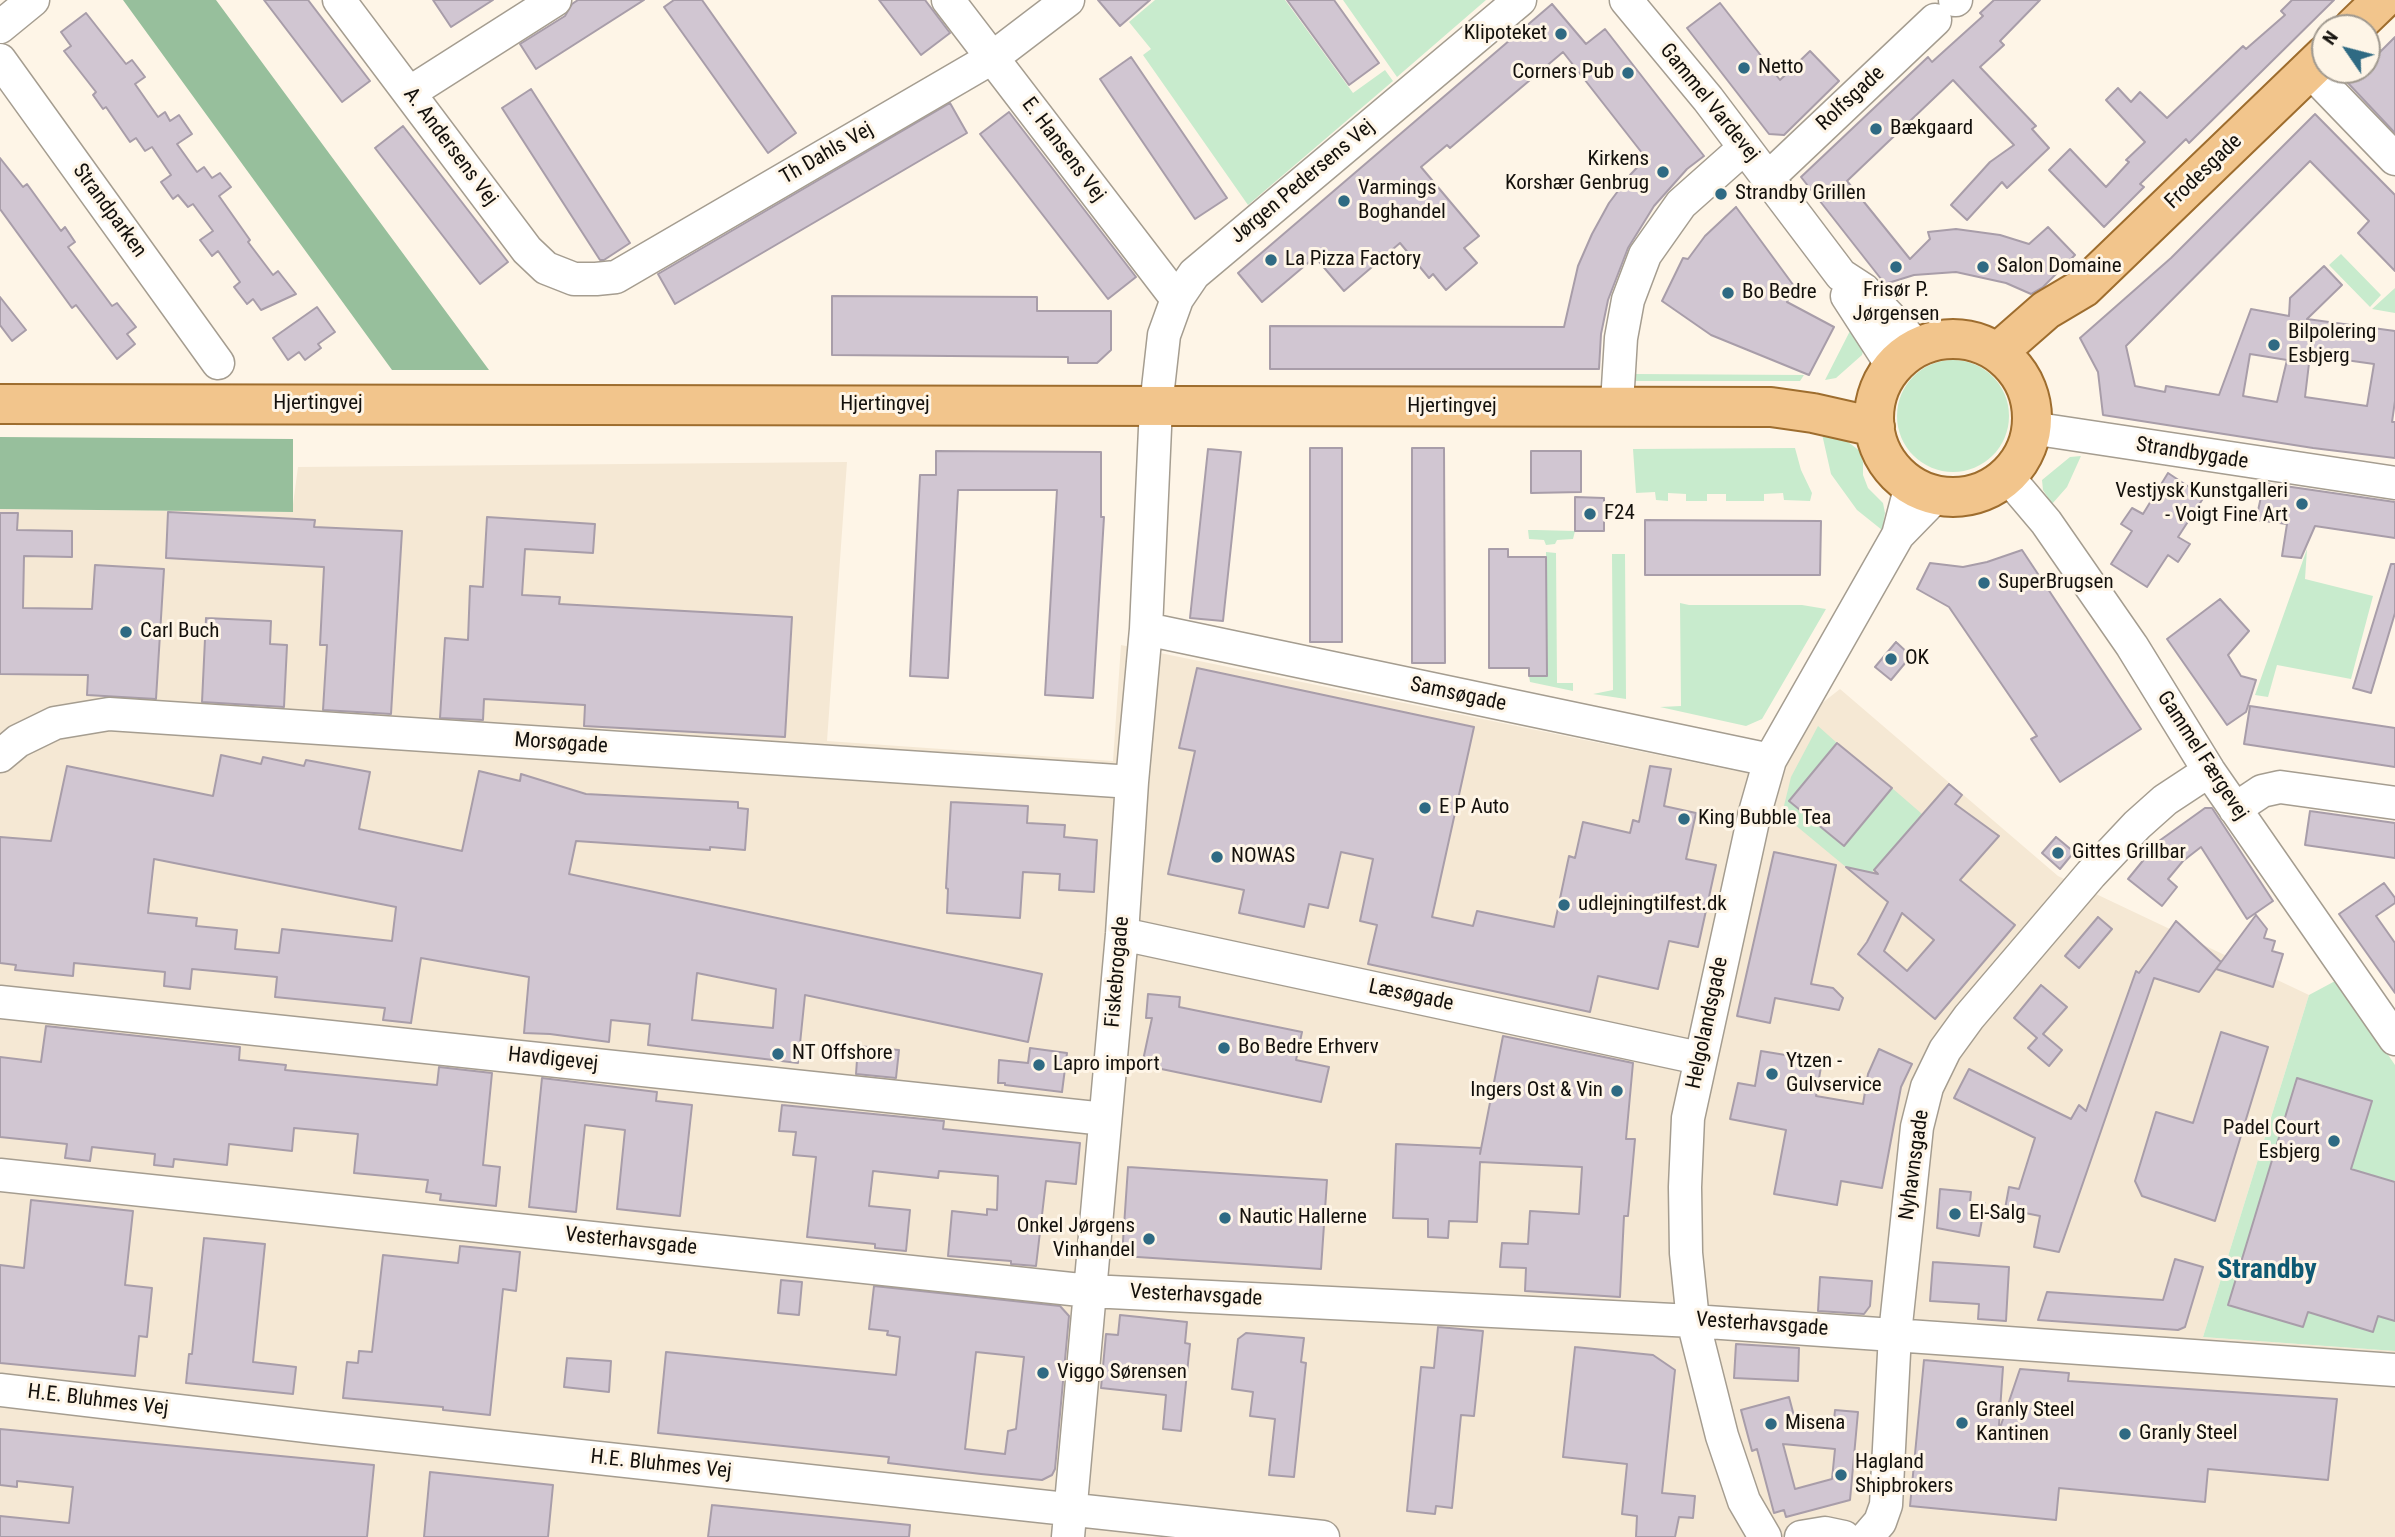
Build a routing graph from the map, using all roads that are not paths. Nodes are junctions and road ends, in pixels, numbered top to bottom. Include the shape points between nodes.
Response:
1 (33, 0) edge
2 (339, 0) edge
3 (555, 0) edge
4 (948, 0) edge
5 (1068, 0) edge
6 (1520, 0) edge
7 (1626, 0) edge
8 (2382, 0) edge
9 (1949, 7) edge
10 (2368, 14) edge
11 (0, 27) edge
12 (992, 58) junction
13 (0, 60) edge
14 (2311, 69) edge
15 (2334, 84) edge
16 (409, 93) junction
17 (1744, 148) junction
18 (2395, 159) edge
19 (1768, 178) junction
20 (574, 279) joint
21 (1177, 299) junction
22 (2007, 361) junction
23 (218, 363) dead end
24 (1891, 384) junction
25 (0, 404) edge
26 (1156, 406) junction
27 (1615, 407) junction
28 (2031, 428) junction
29 (2007, 475) junction
30 (2395, 483) edge
31 (1924, 490) junction
32 (1146, 629) junction
33 (0, 756) edge
34 (1770, 760) junction
35 (2209, 771) junction
36 (1132, 782) junction
37 (2395, 803) edge
38 (2235, 809) junction
39 (1122, 934) junction
40 (0, 1002) edge
41 (2395, 1039) edge
42 (1699, 1058) junction
43 (1105, 1119) junction
44 (0, 1175) edge
45 (1090, 1290) junction
46 (1693, 1321) junction
47 (1895, 1334) junction
48 (2395, 1370) edge
49 (0, 1390) edge
50 (1069, 1524) edge
51 (1323, 1537) edge
52 (1765, 1537) edge
53 (1801, 1537) edge
54 (1844, 1537) edge
55 (1867, 1537) edge

1 - 11 street
2 - 16 street, A. Andersens Vej
3 - 16 street
4 - 12 street, E. Hansens Vej
5 - 12 street, Th Dahls Vej
6 - 21 street, Jørgen Pedersens Vej via 1194,274
7 - 17 street, Gammel Vardevej
8 - 10 main road
9 - 19 street, Rolfsgade
12 - 20 street, Th Dahls Vej via 616,277
12 - 21 street, E. Hansens Vej
13 - 23 street, Strandparken
14 - 22 main road, Frodesgade via 2083,288 2062,327
15 - 18 street
16 - 20 street, A. Andersens Vej via 527,250 546,268
17 - 19 street, Gammel Vardevej
17 - 27 street via 1681,204 1645,255 1628,300
19 - 24 street, Gammel Vardevej via 1841,275 1864,290
21 - 26 street, Jørgen Pedersens Vej via 1164,335
22 - 24 main road via 1974,342 1939,340
22 - 28 main road via 2026,388
24 - 27 main road, Hjertingvej via 1771,407
24 - 31 main road via 1882,452 1889,465
25 - 26 main road, Hjertingvej
26 - 27 main road, Hjertingvej
26 - 32 street, Fiskebrogade
28 - 29 main road via 2027,446
28 - 30 street, Strandbygade
29 - 31 main road via 1974,494 1956,497
29 - 35 street, Gammel Færgevej via 2046,522 2132,646
31 - 34 street, Helgolandsgade
32 - 34 street, Samsøgade
32 - 36 street, Fiskebrogade
33 - 36 street, Morsøgade via 18,741 55,723 109,714
34 - 42 street, Helgolandsgade
35 - 38 street, Gammel Færgevej
35 - 47 street, Nyhavnsgade via 2137,825 1945,1050 1927,1087 1917,1127
36 - 39 street, Fiskebrogade
37 - 38 street via 2280,787
38 - 41 street, Gammel Færgevej
39 - 42 street, Læsøgade
39 - 43 street, Fiskebrogade
40 - 43 street, Havdigevej
42 - 46 street, Helgolandsgade via 1688,1118 1685,1187
43 - 45 street, Fiskebrogade
44 - 45 street, Vesterhavsgade
45 - 46 street, Vesterhavsgade
45 - 50 street, Fiskebrogade
46 - 47 street, Vesterhavsgade
46 - 52 street, Helgolandsgade via 1726,1449 1744,1502
47 - 48 street, Vesterhavsgade
47 - 55 street, Nyhavnsgade via 1886,1505 1881,1522
49 - 50 street, H.E. Bluhmes Vej
50 - 51 street, H.E. Bluhmes Vej
53 - 54 street via 1825,1533

